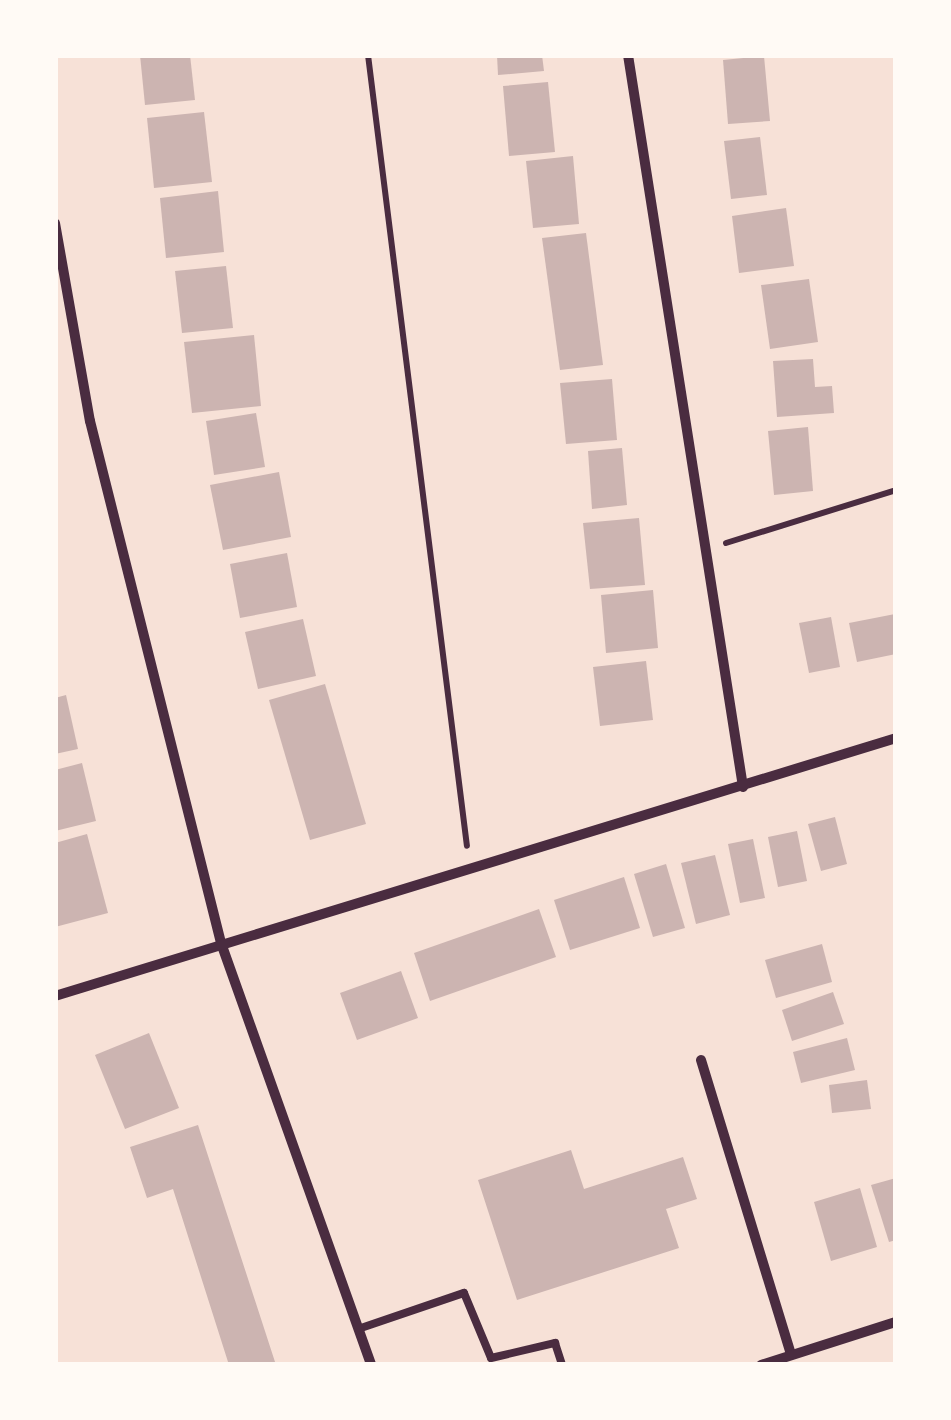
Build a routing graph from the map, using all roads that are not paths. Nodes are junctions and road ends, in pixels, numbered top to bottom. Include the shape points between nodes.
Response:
1 (628, 55) edge
2 (55, 223) edge
3 (896, 738) edge
4 (743, 787) junction
5 (221, 943) junction
6 (55, 996) edge
7 (701, 1060) dead end
8 (896, 1322) edge
9 (358, 1329) junction
10 (791, 1355) junction
11 (370, 1365) edge
12 (562, 1365) edge
13 (762, 1365) edge

1 - 4 street
2 - 5 street via 90,421
3 - 4 street
4 - 5 street
5 - 6 street
5 - 9 street
7 - 10 street
8 - 10 street
9 - 11 street
9 - 12 lane via 464,1292 492,1358 554,1343
10 - 13 street

